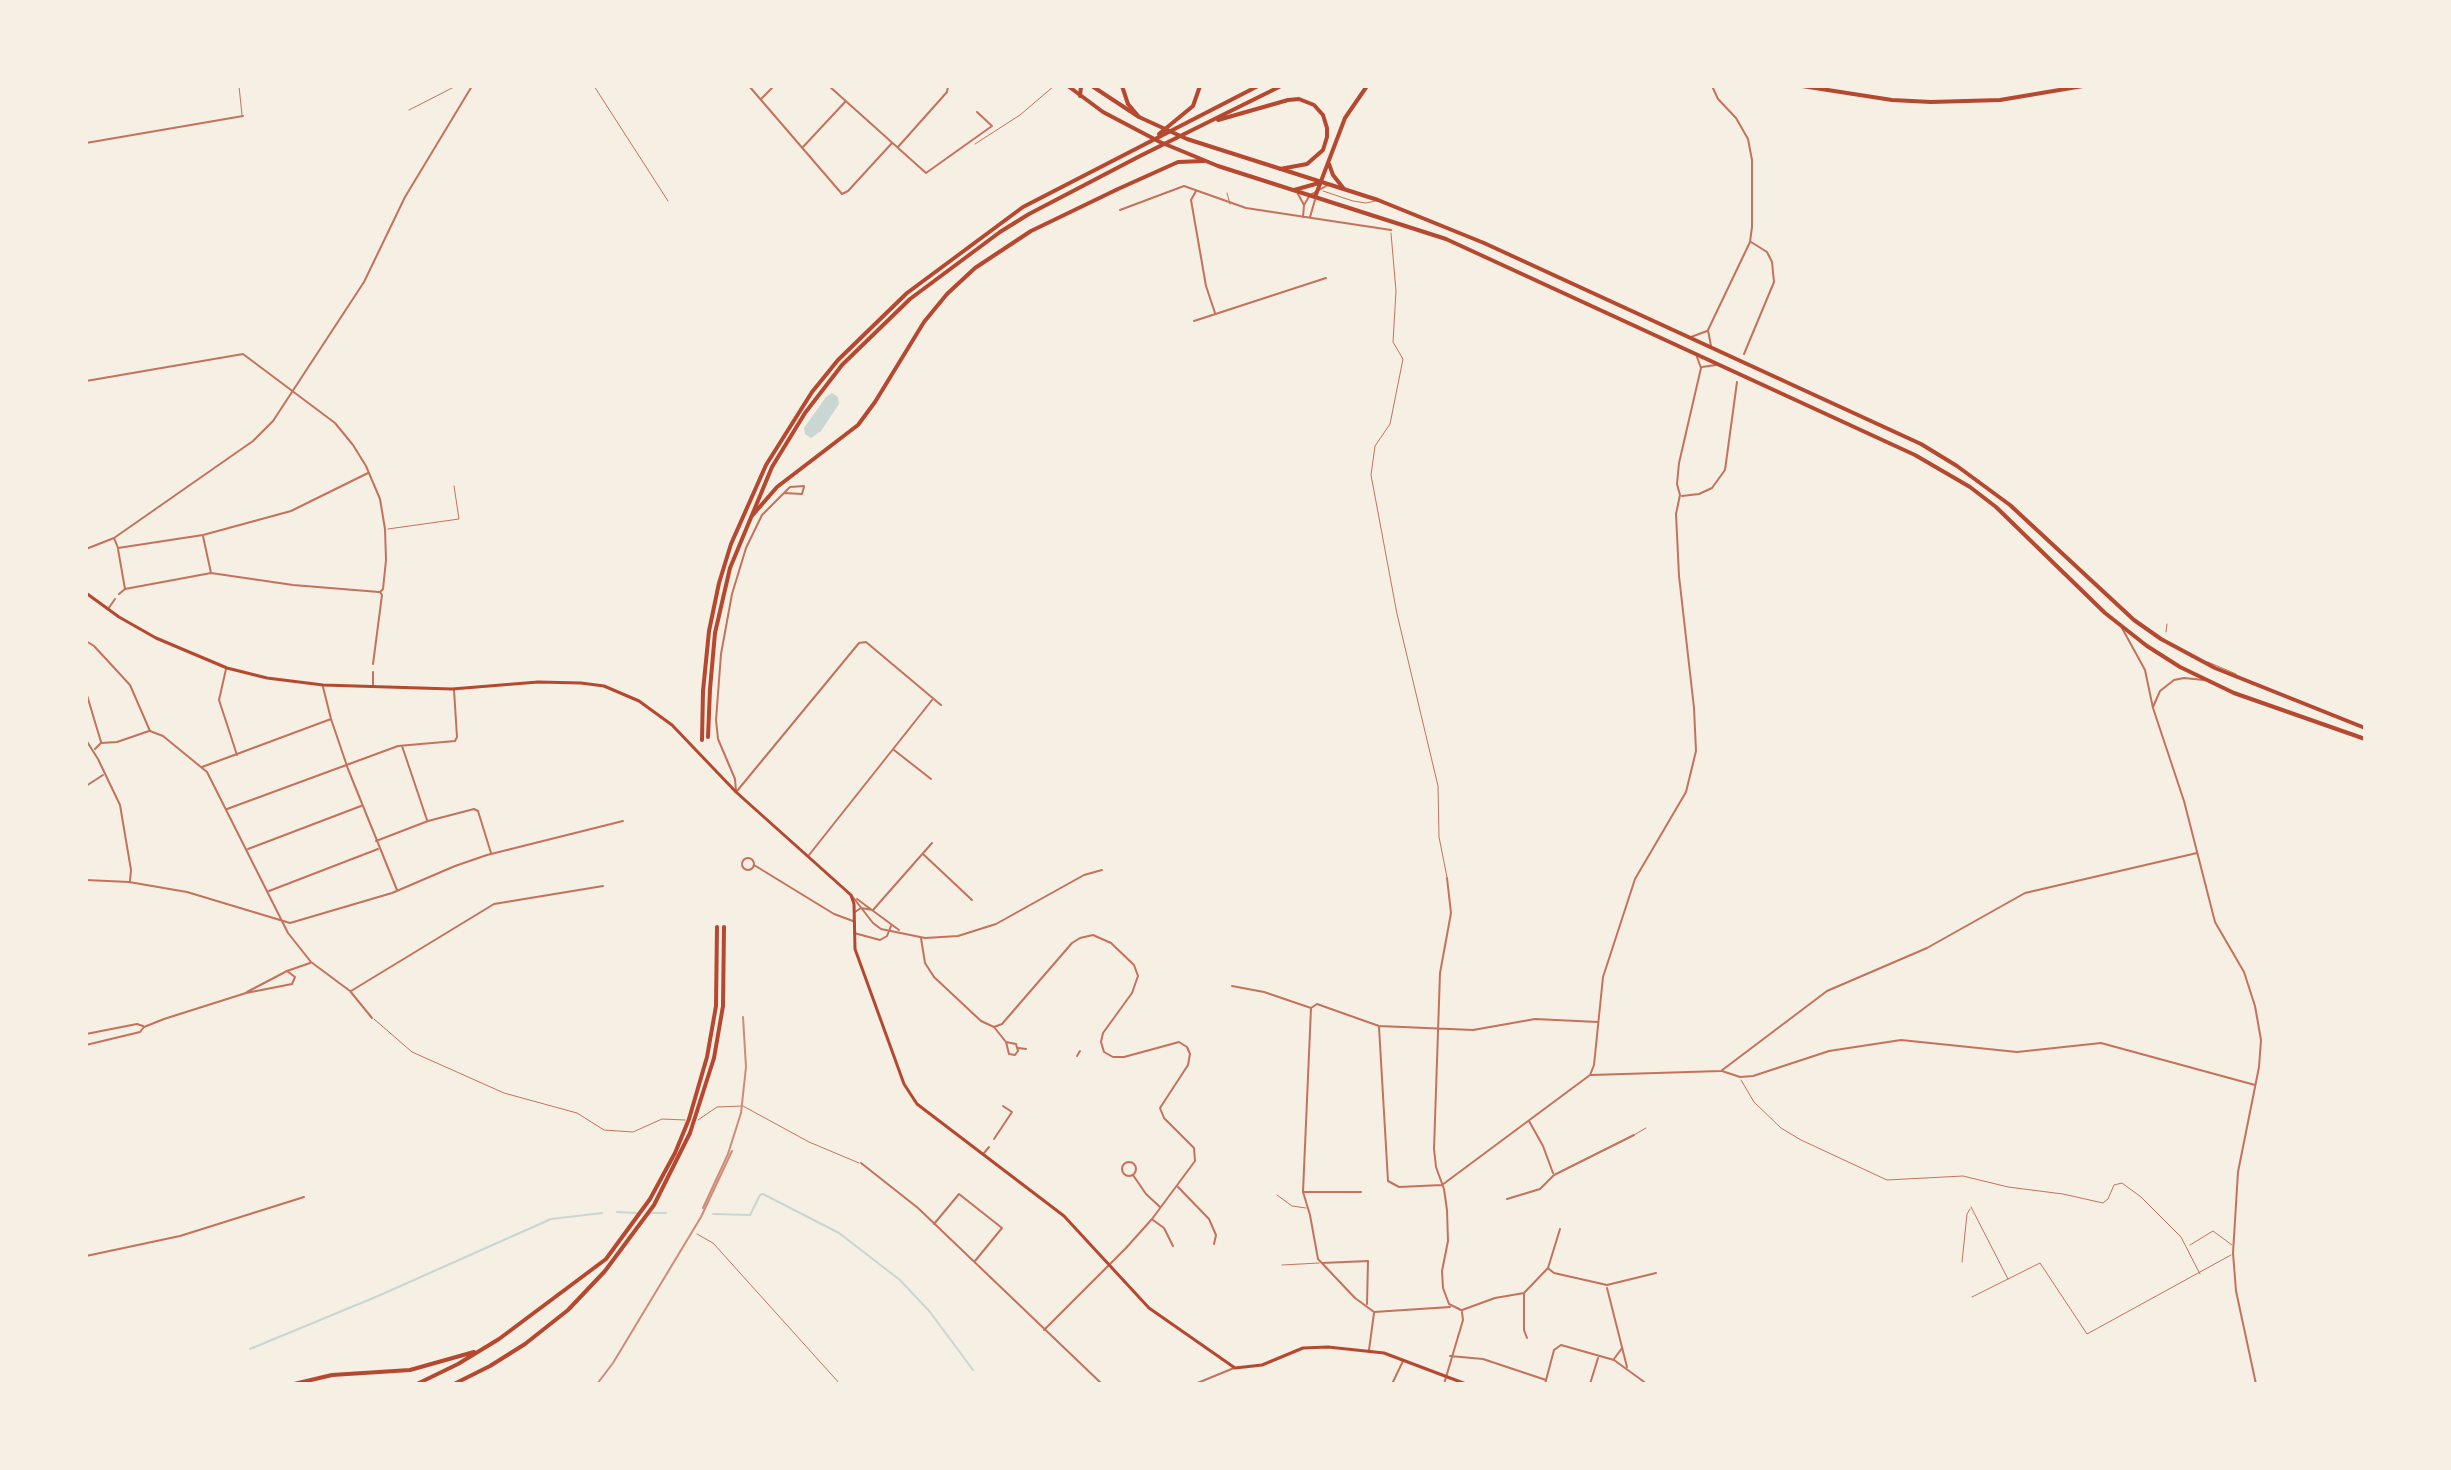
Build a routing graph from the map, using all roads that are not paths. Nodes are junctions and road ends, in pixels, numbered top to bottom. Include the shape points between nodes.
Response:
1 (239, 86) edge
2 (456, 86) edge
3 (472, 86) edge
4 (594, 86) edge
5 (749, 86) edge
6 (774, 86) edge
7 (829, 86) edge
8 (948, 86) edge
9 (1054, 86) edge
10 (1077, 86) edge
11 (1092, 86) edge
12 (1122, 86) edge
13 (1200, 86) edge
14 (1258, 86) edge
15 (1281, 86) edge
16 (1367, 86) edge
17 (1712, 86) edge
18 (1802, 86) edge
19 (1928, 86) edge
20 (1968, 86) edge
21 (2083, 86) edge
22 (1080, 96) junction
23 (761, 99) junction
24 (846, 101) junction
25 (409, 110) dead end
26 (977, 112) dead end
27 (243, 116) joint
28 (1139, 117) junction
29 (1204, 124) junction
30 (1150, 141) junction
31 (86, 143) edge
32 (892, 143) junction
33 (975, 144) dead end
34 (802, 148) junction
35 (898, 148) junction
36 (1330, 157) junction
37 (1204, 161) junction
38 (1280, 169) junction
39 (1304, 176) junction
40 (1321, 181) junction
41 (1329, 184) junction
42 (1344, 189) junction
43 (1196, 190) junction
44 (1294, 190) junction
45 (1315, 191) junction
46 (1227, 193) dead end
47 (1378, 200) junction
48 (668, 201) dead end
49 (1230, 204) junction
50 (1304, 205) junction
51 (1120, 210) dead end
52 (1303, 217) junction
53 (1310, 218) junction
54 (1391, 230) joint
55 (1750, 242) junction
56 (1326, 278) dead end
57 (1215, 313) junction
58 (1194, 321) dead end
59 (1708, 330) junction
60 (1688, 337) junction
61 (1712, 348) junction
62 (1694, 352) junction
63 (1744, 354) dead end
64 (1721, 365) junction
65 (1701, 368) junction
66 (86, 381) edge
67 (1737, 382) dead end
68 (292, 393) junction
69 (369, 472) junction
70 (454, 486) dead end
71 (781, 493) junction
72 (1680, 495) junction
73 (747, 522) junction
74 (385, 529) junction
75 (203, 535) junction
76 (114, 538) junction
77 (118, 548) junction
78 (86, 549) edge
79 (211, 573) junction
80 (125, 589) junction
81 (380, 592) junction
82 (86, 593) edge
83 (119, 594) dead end
84 (115, 599) dead end
85 (108, 610) junction
86 (2167, 624) dead end
87 (2122, 627) junction
88 (2166, 632) dead end
89 (86, 641) edge
90 (373, 664) dead end
91 (227, 668) junction
92 (373, 672) dead end
93 (2206, 680) junction
94 (323, 685) junction
95 (373, 686) junction
96 (454, 689) junction
97 (86, 692) edge
98 (933, 699) junction
99 (941, 705) dead end
100 (2153, 708) junction
101 (331, 719) junction
102 (2365, 728) edge
103 (150, 731) junction
104 (708, 737) dead end
105 (2365, 739) edge
106 (86, 740) edge
107 (702, 740) dead end
108 (101, 743) junction
109 (401, 745) junction
110 (893, 749) junction
111 (93, 750) junction
112 (237, 756) junction
113 (346, 764) junction
114 (201, 768) junction
115 (104, 774) junction
116 (931, 779) dead end
117 (86, 786) edge
118 (736, 792) junction
119 (361, 806) junction
120 (226, 809) junction
121 (428, 821) junction
122 (623, 821) dead end
123 (376, 841) junction
124 (932, 843) dead end
125 (379, 849) junction
126 (247, 850) junction
127 (922, 853) junction
128 (2197, 853) junction
129 (492, 854) junction
130 (807, 857) junction
131 (754, 865) dead end
132 (1102, 870) dead end
133 (1447, 878) joint
134 (86, 880) edge
135 (129, 882) junction
136 (603, 886) dead end
137 (397, 890) junction
138 (269, 891) junction
139 (851, 895) junction
140 (972, 900) dead end
141 (864, 909) junction
142 (873, 910) junction
143 (854, 913) junction
144 (854, 921) junction
145 (283, 923) junction
146 (891, 926) junction
147 (720, 927) dead end
148 (890, 931) junction
149 (853, 933) junction
150 (904, 933) junction
151 (919, 936) junction
152 (311, 962) junction
153 (287, 971) junction
154 (1232, 986) dead end
155 (350, 991) junction
156 (246, 993) junction
157 (1311, 1008) junction
158 (372, 1018) joint
159 (1599, 1022) junction
160 (1379, 1026) junction
161 (144, 1027) junction
162 (994, 1027) junction
163 (1439, 1030) junction
164 (86, 1034) edge
165 (1006, 1042) junction
166 (86, 1045) edge
167 (1018, 1048) junction
168 (1026, 1049) dead end
169 (1080, 1051) dead end
170 (1077, 1056) dead end
171 (1721, 1071) junction
172 (1590, 1075) junction
173 (1740, 1077) junction
174 (2255, 1085) junction
175 (1003, 1106) dead end
176 (1528, 1120) junction
177 (1646, 1128) dead end
178 (1634, 1135) joint
179 (994, 1139) dead end
180 (989, 1147) dead end
181 (983, 1154) junction
182 (861, 1163) joint
183 (1133, 1175) dead end
184 (1554, 1175) junction
185 (1442, 1185) junction
186 (1177, 1186) junction
187 (1303, 1192) junction
188 (1361, 1192) dead end
189 (1277, 1195) dead end
190 (304, 1197) dead end
191 (1507, 1199) dead end
192 (1161, 1207) junction
193 (1308, 1208) junction
194 (1152, 1219) junction
195 (934, 1224) junction
196 (1560, 1229) dead end
197 (697, 1234) dead end
198 (1214, 1244) dead end
199 (2233, 1245) junction
200 (1173, 1246) dead end
201 (2188, 1246) junction
202 (618, 1250) junction
203 (2233, 1253) junction
204 (86, 1256) edge
205 (974, 1262) junction
206 (1962, 1262) dead end
207 (1321, 1263) junction
208 (1110, 1265) junction
209 (1282, 1265) dead end
210 (1548, 1268) junction
211 (1656, 1273) dead end
212 (2200, 1274) junction
213 (2008, 1279) junction
214 (1607, 1285) junction
215 (1524, 1293) junction
216 (1972, 1297) dead end
217 (1366, 1306) junction
218 (1452, 1307) junction
219 (1461, 1310) junction
220 (1374, 1312) junction
221 (1044, 1330) junction
222 (1527, 1338) dead end
223 (1623, 1347) junction
224 (484, 1348) junction
225 (1369, 1350) junction
226 (1450, 1356) junction
227 (1599, 1357) junction
228 (1403, 1360) junction
229 (1614, 1360) junction
230 (1235, 1368) junction
231 (1627, 1368) junction
232 (1445, 1376) junction
233 (1545, 1382) edge
234 (294, 1384) edge
235 (417, 1384) edge
236 (454, 1384) edge
237 (840, 1384) edge
238 (1102, 1384) edge
239 (1195, 1384) edge
240 (1392, 1384) edge
241 (1444, 1384) edge
242 (1466, 1384) edge
243 (1590, 1384) edge
244 (1647, 1384) edge
245 (2256, 1384) edge

1 - 27 lane
2 - 25 lane
3 - 68 street via 405,197 364,282
4 - 48 lane
5 - 23 street
6 - 23 street
7 - 24 street
8 - 35 street
9 - 33 lane
10 - 22 main road
10 - 22 main road
11 - 28 main road
12 - 28 main road
13 - 30 main road via 1189,111
14 - 30 main road
15 - 29 main road
16 - 36 main road via 1345,118
17 - 55 street via 1750,146
18 - 21 main road via 1931,102 2014,99
19 - 20 main road
22 - 37 main road via 1137,131
23 - 34 street
24 - 32 street
24 - 34 street
26 - 35 street via 992,126 926,173
27 - 31 street
28 - 38 main road
29 - 38 main road via 1282,101 1309,102 1326,123 1325,145 1307,164
29 - 73 main road via 1029,214 901,306 819,392 772,467
30 - 107 main road via 1037,199 968,245 888,309 812,392 766,465 725,562 705,662
32 - 34 street via 842,194
32 - 35 street
36 - 40 main road
36 - 42 main road via 1331,172
37 - 44 main road
37 - 73 main road via 1181,161 1127,184 988,258 929,315 858,425 777,487
38 - 39 main road
39 - 40 main road
39 - 45 street
40 - 41 main road
40 - 45 main road
41 - 42 main road
41 - 45 street
42 - 47 main road
43 - 49 street
43 - 51 street via 1178,187
43 - 57 street via 1191,200
44 - 45 main road
44 - 45 main road
44 - 50 street
45 - 47 lane via 1366,203
45 - 50 street
45 - 53 street
45 - 62 main road via 1446,239
46 - 49 lane
47 - 60 main road
49 - 52 street
50 - 52 street
52 - 53 street
53 - 54 street
54 - 133 lane via 1393,342 1403,359 1390,424 1375,446 1371,475 1438,786
55 - 59 street
55 - 63 street via 1767,252 1774,282
56 - 57 street
57 - 58 street
59 - 60 street
59 - 61 street
60 - 61 main road
61 - 102 main road via 1949,460 2010,505 2161,639 2201,661
62 - 64 main road
62 - 65 street
64 - 65 street
64 - 87 main road via 1915,455 1970,487
65 - 72 street via 1679,463
66 - 68 street via 243,354
67 - 72 street via 1725,470 1712,488
68 - 69 street via 335,423
68 - 76 street via 262,434
69 - 74 street
69 - 75 street via 291,511
70 - 74 lane via 459,519
71 - 71 street via 794,485 804,486 802,494
71 - 118 street via 762,515 746,548 724,634 716,728
72 - 159 street via 1677,545 1696,751 1686,792 1635,879 1602,980
73 - 104 main road via 715,633
74 - 81 street
75 - 77 street
75 - 79 street
76 - 77 street
76 - 78 street
77 - 80 street
79 - 80 street
79 - 81 street
80 - 83 street
81 - 90 street
82 - 85 main road
84 - 85 street
85 - 91 main road via 156,638
86 - 88 lane
87 - 93 main road
87 - 100 street via 2145,670
89 - 103 street via 130,685
91 - 94 main road
91 - 112 street via 219,700
92 - 95 street
93 - 100 street via 2174,680 2160,691
93 - 105 main road
94 - 95 main road
94 - 101 street
95 - 96 main road
96 - 109 street via 455,741
96 - 118 main road via 589,683 623,693 663,716
97 - 108 street
98 - 99 street
98 - 110 street
98 - 118 street via 866,642 859,643
100 - 128 street
101 - 112 street
101 - 113 street
103 - 108 street
103 - 114 street
106 - 111 street
108 - 111 street
109 - 113 street
109 - 121 street
110 - 116 street
110 - 130 street
111 - 115 street
112 - 114 street
113 - 119 street
113 - 120 street
114 - 120 street
115 - 117 street
115 - 135 street via 123,817
118 - 130 main road
119 - 123 street
119 - 126 street
120 - 126 street
121 - 123 street
121 - 129 street via 469,808 478,811
122 - 129 street
123 - 125 street
124 - 127 street
125 - 137 street
125 - 138 street
126 - 138 street
127 - 140 street
127 - 142 street
128 - 171 street via 2025,893 1927,948 1827,991
128 - 174 street via 2215,922 2244,972 2255,1006 2261,1040
129 - 137 street
130 - 139 main road
131 - 144 street
132 - 151 street via 996,924 958,936
133 - 163 street via 1451,913 1440,973
134 - 135 street
135 - 145 street via 187,892
136 - 155 street via 494,904
137 - 145 street
138 - 145 street
139 - 141 street
139 - 142 street
139 - 143 main road
141 - 142 street
141 - 143 street
141 - 148 street via 877,927
142 - 146 street
143 - 144 main road
144 - 149 main road
145 - 152 street
146 - 148 street
146 - 150 street
147 - 202 main road via 710,1058 675,1153
148 - 149 street via 876,941
148 - 150 street
149 - 181 main road via 908,1091 917,1104
150 - 151 street
151 - 162 street via 934,977
152 - 153 street
152 - 155 street
153 - 156 street
153 - 156 street via 295,977 292,984
154 - 157 street
155 - 158 street
156 - 161 street
157 - 160 street via 1317,1004
157 - 187 street
158 - 182 lane via 412,1052 504,1093 577,1113 604,1130 633,1132 662,1119 698,1120 722,1106 743,1106
159 - 163 street via 1535,1019
159 - 172 street
160 - 163 street
160 - 185 street via 1388,1181 1399,1187
161 - 164 street
161 - 166 street
162 - 165 street
162 - 186 street via 1076,940 1093,935 1111,943 1134,965 1138,980 1105,1029 1104,1052 1124,1057 1176,1042 1190,1054 1160,1108 1196,1152
163 - 185 street via 1434,1149
165 - 167 street
165 - 167 street via 1009,1054 1015,1055
167 - 168 street
169 - 170 street
171 - 172 street
171 - 173 street
172 - 176 street
173 - 174 street via 1829,1051 1901,1040 2017,1052 2101,1043
173 - 201 lane via 1764,1115 1791,1135 1887,1180 1963,1176 2099,1203 2122,1183
174 - 199 street via 2238,1172
175 - 179 street via 1012,1112
176 - 184 street
176 - 185 street
177 - 178 lane
178 - 184 street
180 - 181 street
181 - 208 main road via 1064,1216
182 - 195 street
183 - 192 street
184 - 191 street via 1540,1189
185 - 218 street via 1448,1234 1442,1282
186 - 192 street
186 - 198 street via 1209,1219
187 - 188 street
187 - 193 street
189 - 193 lane via 1292,1206
190 - 204 street via 180,1236
192 - 194 street
193 - 207 street
194 - 200 street
194 - 208 street
195 - 205 street
195 - 205 street via 959,1194 1002,1228
196 - 210 street
197 - 237 lane via 713,1243
199 - 201 lane via 2213,1231
199 - 203 street
201 - 212 lane
202 - 224 main road
202 - 236 main road via 583,1295 546,1329
203 - 212 lane
203 - 245 street
205 - 221 street
206 - 213 lane via 1971,1207
207 - 209 lane
207 - 217 street
207 - 217 street via 1368,1261
208 - 221 street
208 - 230 main road via 1149,1308
210 - 214 street
210 - 215 street
211 - 214 street
212 - 213 lane via 2087,1334 2040,1263
213 - 216 lane
214 - 223 street
215 - 219 street
215 - 222 street
217 - 220 street
218 - 219 street
218 - 220 street
219 - 226 street via 1463,1320
220 - 225 street
221 - 238 street
223 - 229 street
223 - 231 street
224 - 234 main road via 410,1370 332,1375
224 - 235 main road
225 - 228 main road
225 - 230 main road via 1308,1347 1262,1365
226 - 232 street
226 - 233 street via 1483,1359
227 - 229 street
227 - 233 street via 1557,1346
227 - 243 street
228 - 232 main road
228 - 240 street
229 - 231 street
230 - 239 street
231 - 244 street
232 - 241 street
232 - 242 main road

